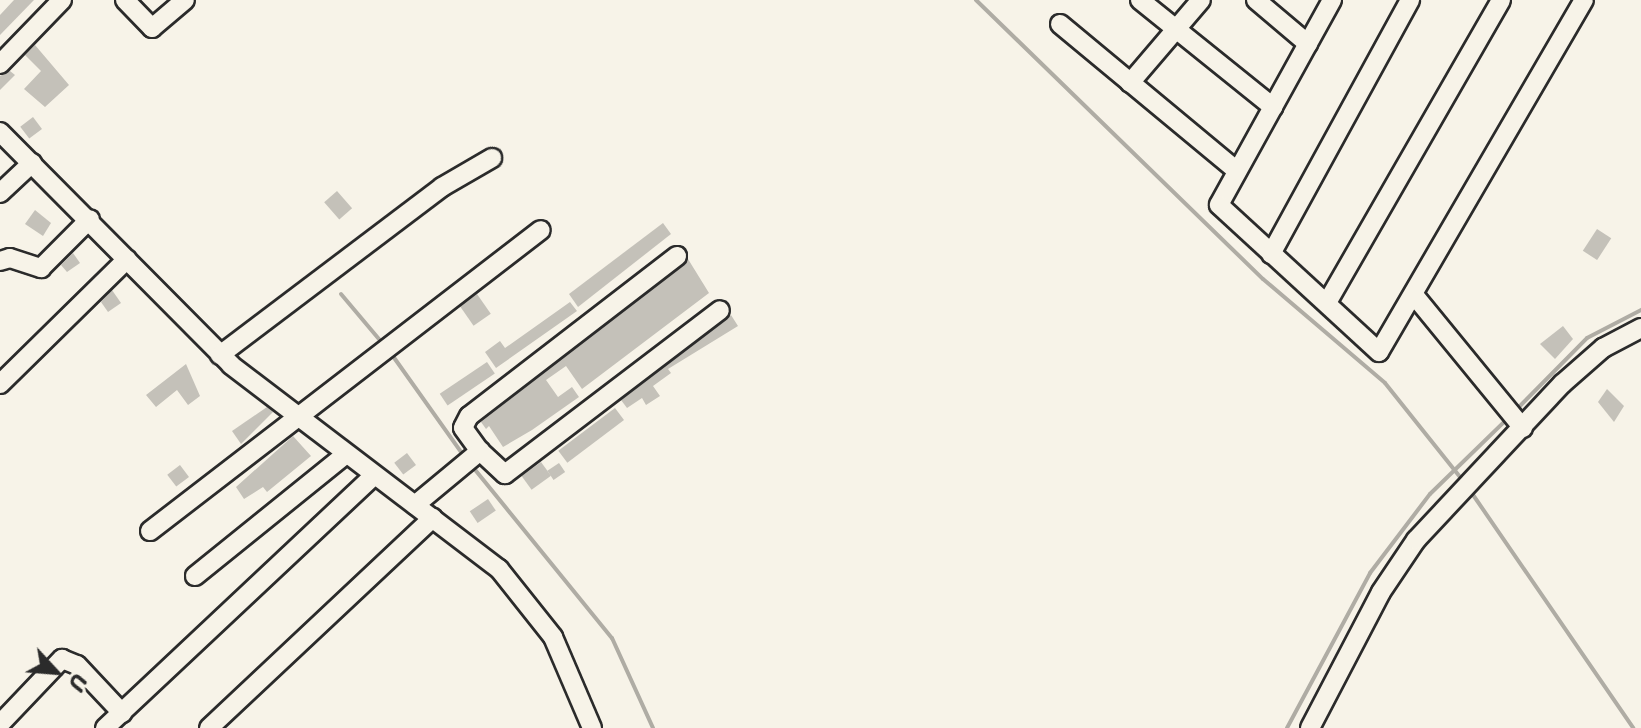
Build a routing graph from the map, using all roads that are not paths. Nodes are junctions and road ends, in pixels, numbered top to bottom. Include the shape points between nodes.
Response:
1 (62, 0) edge
2 (125, 0) edge
3 (185, 0) edge
4 (1140, 0) edge
5 (1201, 0) edge
6 (1256, 0) edge
7 (1332, 0) edge
8 (1410, 0) edge
9 (1501, 0) edge
10 (1584, 0) edge
11 (1060, 24) dead end
12 (1176, 30) junction
13 (1308, 44) junction
14 (0, 64) edge
15 (1130, 83) junction
16 (1273, 107) junction
17 (0, 132) edge
18 (492, 158) dead end
19 (32, 163) junction
20 (1237, 171) junction
21 (0, 193) edge
22 (90, 219) junction
23 (541, 230) dead end
24 (1271, 254) junction
25 (677, 256) dead end
26 (127, 259) junction
27 (0, 261) edge
28 (1414, 295) junction
29 (1328, 301) junction
30 (720, 310) dead end
31 (1641, 328) edge
32 (220, 355) junction
33 (0, 384) edge
34 (296, 417) junction
35 (1523, 428) junction
36 (480, 451) junction
37 (345, 455) junction
38 (373, 476) junction
39 (415, 505) junction
40 (433, 518) junction
41 (150, 531) dead end
42 (195, 576) dead end
43 (122, 713) junction
44 (0, 724) edge
45 (105, 728) edge
46 (209, 728) edge
47 (592, 728) edge
48 (1310, 728) edge

1 - 14 street
2 - 3 street via 152,28
4 - 12 street
5 - 12 street
6 - 13 street
7 - 13 street
8 - 24 street
9 - 29 street
10 - 28 street
11 - 15 street
12 - 15 street
12 - 16 street
13 - 16 street
15 - 20 street
16 - 20 street
17 - 19 street
18 - 32 street via 442,187
19 - 21 street
19 - 22 street
20 - 24 street via 1219,205
22 - 26 street
22 - 27 street via 41,268 10,258
23 - 34 street
24 - 29 street
25 - 36 street via 469,416 463,428
26 - 32 street
26 - 33 street
28 - 29 street via 1379,352
28 - 35 street
30 - 36 street via 505,474
31 - 35 street via 1584,363
32 - 34 street
34 - 37 street
34 - 41 street
35 - 48 street via 1465,484 1398,563
36 - 39 street
37 - 38 street
37 - 42 street
38 - 39 street
38 - 43 street
39 - 40 street
40 - 46 street
40 - 47 street via 499,569 527,601 573,675
43 - 44 street via 73,661 62,659
43 - 45 street

